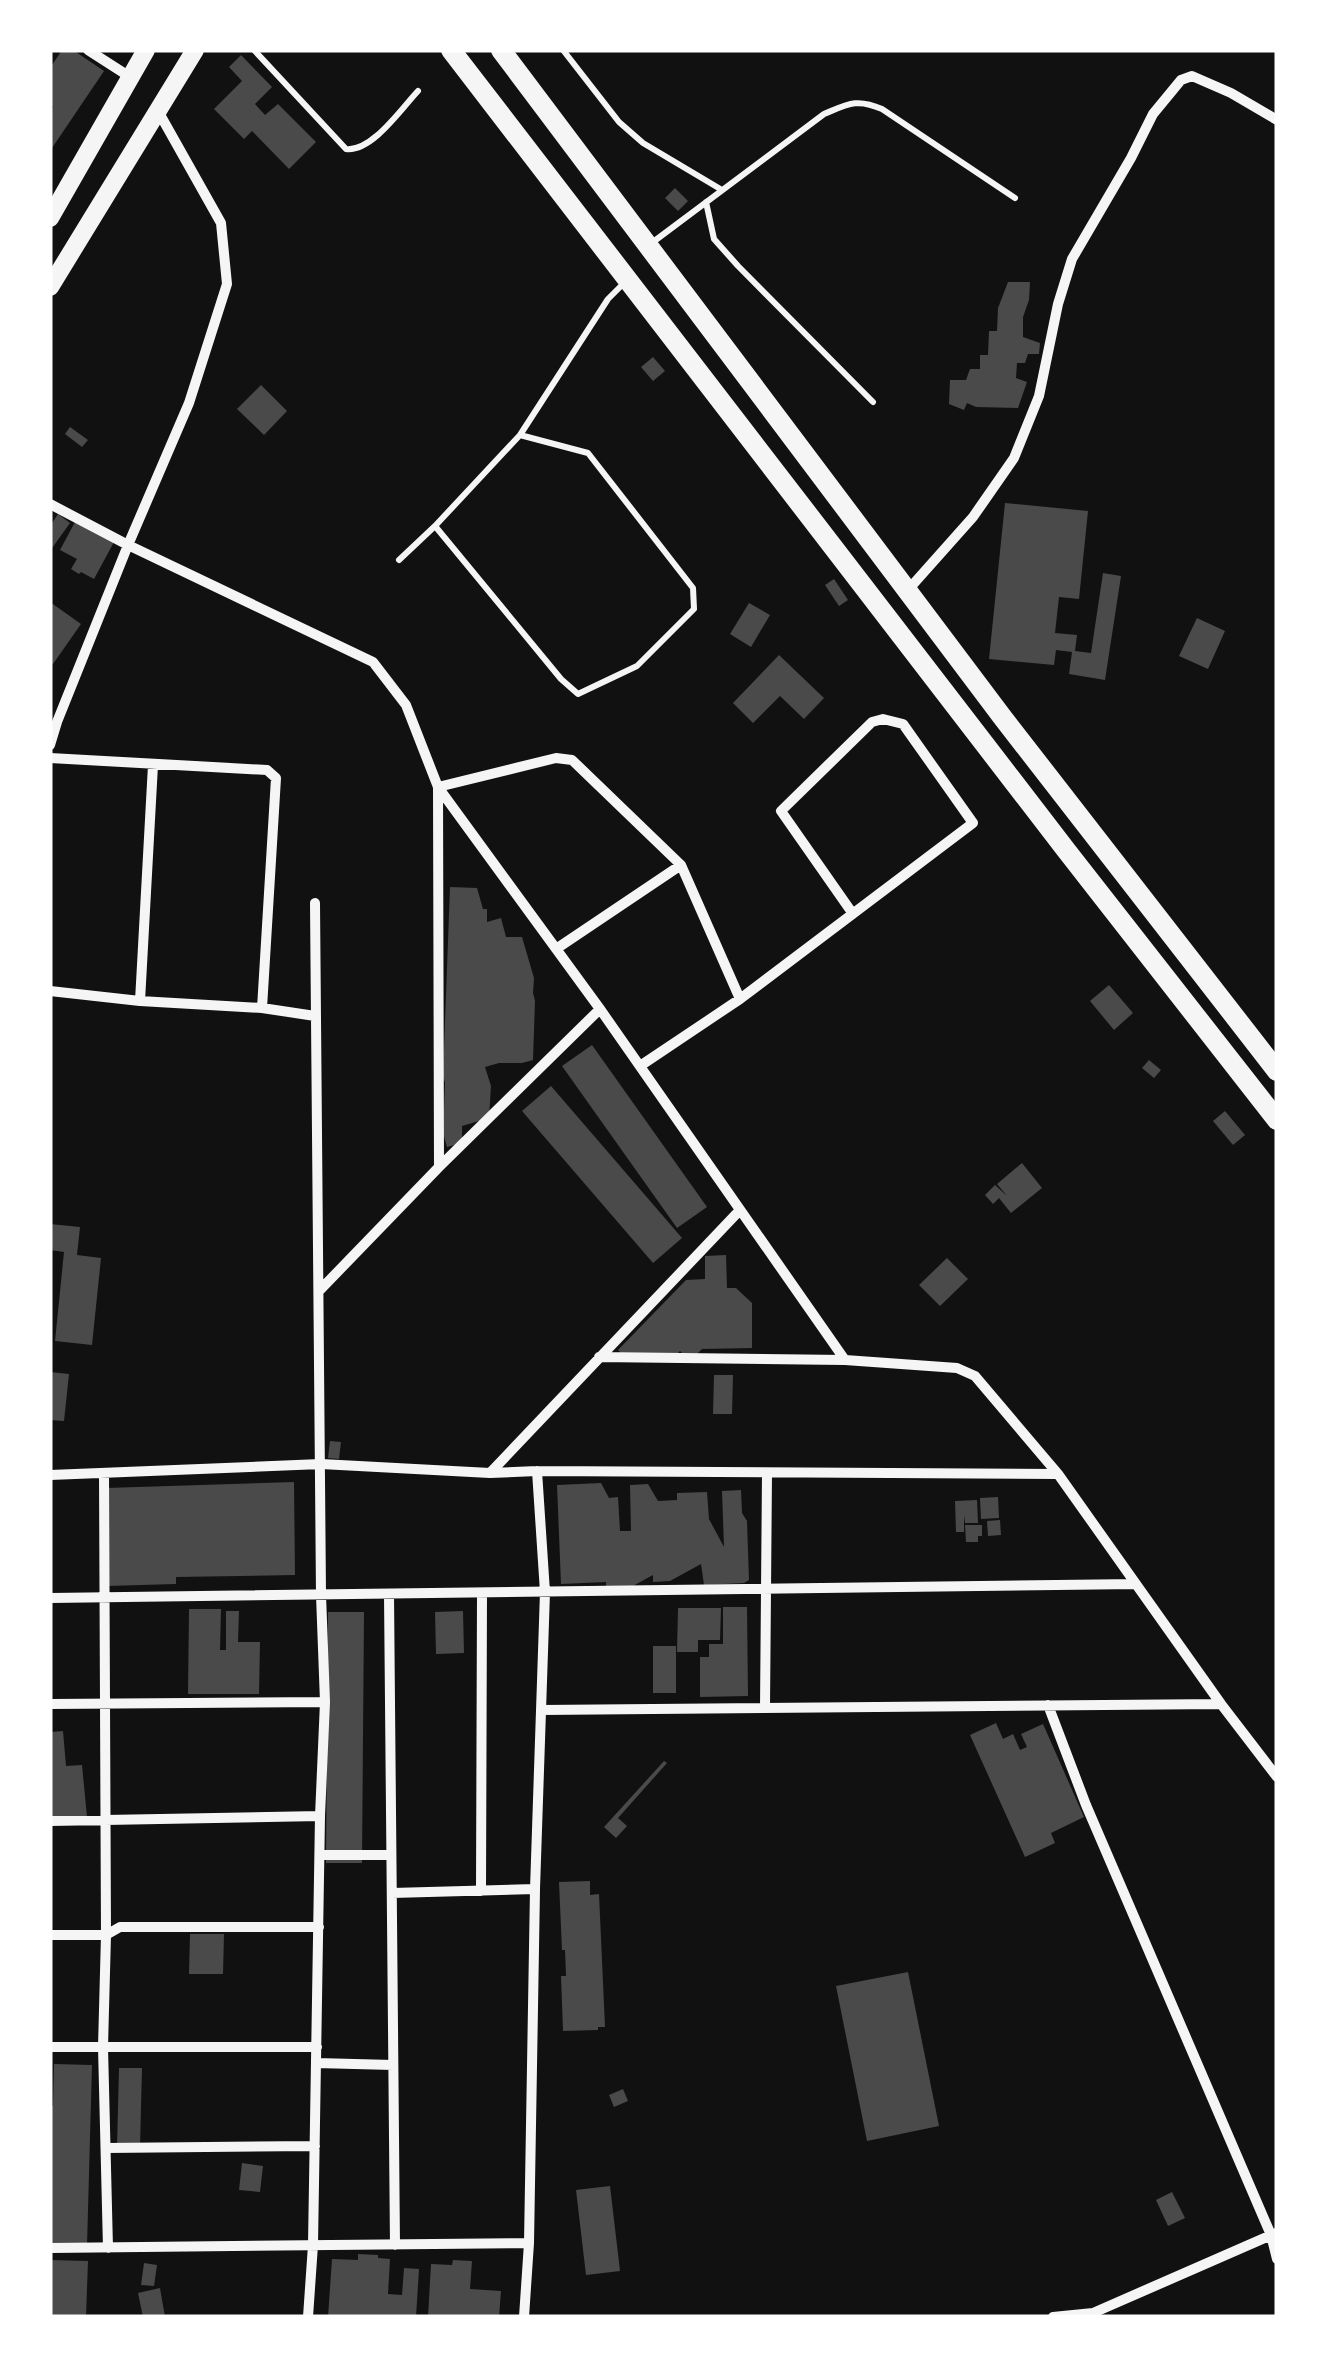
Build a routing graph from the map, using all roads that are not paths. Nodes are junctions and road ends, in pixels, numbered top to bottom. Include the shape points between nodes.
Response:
1 (88, 50) edge
2 (146, 50) edge
3 (195, 50) edge
4 (254, 50) edge
5 (451, 50) edge
6 (501, 50) edge
7 (563, 50) edge
8 (130, 77) junction
9 (418, 91) dead end
10 (158, 111) junction
11 (1277, 120) edge
12 (722, 190) junction
13 (1015, 198) dead end
14 (706, 202) junction
15 (53, 205) edge
16 (648, 246) junction
17 (628, 279) junction
18 (50, 286) edge
19 (873, 402) dead end
20 (520, 435) junction
21 (50, 504) edge
22 (435, 526) junction
23 (128, 545) junction
24 (399, 560) dead end
25 (908, 591) junction
26 (54, 721) edge
27 (50, 745) edge
28 (50, 758) edge
29 (153, 765) junction
30 (438, 787) junction
31 (680, 865) junction
32 (315, 903) dead end
33 (853, 914) junction
34 (556, 949) junction
35 (50, 991) edge
36 (740, 999) junction
37 (140, 1001) junction
38 (262, 1008) junction
39 (600, 1009) junction
40 (315, 1016) junction
41 (640, 1066) junction
42 (1277, 1071) edge
43 (1277, 1120) edge
44 (440, 1167) junction
45 (740, 1210) junction
46 (320, 1290) junction
47 (600, 1358) junction
48 (845, 1360) junction
49 (321, 1464) junction
50 (537, 1471) junction
51 (490, 1472) junction
52 (104, 1473) junction
53 (766, 1473) junction
54 (1058, 1474) junction
55 (50, 1475) edge
56 (1136, 1584) junction
57 (768, 1589) junction
58 (482, 1592) junction
59 (545, 1592) junction
60 (322, 1594) junction
61 (389, 1594) junction
62 (50, 1598) edge
63 (105, 1598) junction
64 (325, 1702) junction
65 (50, 1704) edge
66 (106, 1704) junction
67 (1222, 1704) junction
68 (1048, 1706) junction
69 (766, 1708) junction
70 (541, 1710) junction
71 (1277, 1778) edge
72 (320, 1816) junction
73 (50, 1820) edge
74 (106, 1820) junction
75 (320, 1855) junction
76 (391, 1856) junction
77 (535, 1889) junction
78 (481, 1892) junction
79 (392, 1893) junction
80 (318, 1927) junction
81 (50, 1935) edge
82 (106, 1935) junction
83 (317, 2047) junction
84 (50, 2048) edge
85 (103, 2048) junction
86 (316, 2063) junction
87 (393, 2066) junction
88 (315, 2146) junction
89 (106, 2148) junction
90 (1274, 2234) edge
91 (529, 2243) junction
92 (395, 2244) junction
93 (313, 2246) junction
94 (50, 2248) edge
95 (108, 2248) junction
96 (1277, 2258) edge
97 (308, 2317) edge
98 (524, 2317) edge
99 (1053, 2317) edge

1 - 8 street
2 - 8 main road
3 - 10 main road
4 - 9 lane via 346,149 370,142
5 - 17 highway
6 - 16 highway
7 - 12 lane via 619,122
8 - 15 main road
10 - 18 main road
10 - 23 street via 221,223 227,284 189,404
11 - 25 street via 1192,76 1166,96 1072,259 1039,396 1014,458 973,518
12 - 13 lane via 824,114 867,102
12 - 14 lane
14 - 16 lane
14 - 19 lane via 714,239
16 - 25 highway
17 - 20 lane via 608,299
17 - 43 highway
20 - 22 lane
20 - 22 lane via 588,454 693,588 694,610 637,666 578,694
21 - 23 street
22 - 24 lane
23 - 26 street
23 - 30 street via 372,662 406,706
25 - 42 highway
26 - 27 street
28 - 29 street
29 - 37 street
29 - 38 street via 267,770 276,778
30 - 31 street via 556,758 572,760
30 - 34 street
30 - 44 street
31 - 34 street
31 - 36 street
32 - 40 street
33 - 33 street via 780,811 861,730 883,719 902,724 973,823
33 - 36 street
34 - 39 street
35 - 37 street
36 - 41 street
37 - 38 street
38 - 40 street
39 - 41 street
39 - 44 street
40 - 46 street
41 - 45 street
44 - 46 street
45 - 47 street
45 - 48 street
46 - 49 street
47 - 48 street
47 - 51 street
48 - 54 street via 966,1370
49 - 51 street
49 - 52 street
49 - 60 street
50 - 51 street
50 - 53 street
50 - 59 street
52 - 55 street
52 - 63 street
53 - 54 street
53 - 57 street
54 - 56 street
56 - 57 street
56 - 67 street
57 - 59 street
57 - 69 street
58 - 59 street
58 - 61 street
58 - 78 street
59 - 70 street
60 - 61 street
60 - 63 street
60 - 64 street
61 - 76 street
62 - 63 street
63 - 66 street
64 - 66 street
64 - 72 street
65 - 66 street
66 - 74 street
67 - 68 street
67 - 71 street
68 - 69 street
68 - 90 street
69 - 70 street
70 - 77 street
72 - 74 street
72 - 75 street
73 - 74 street
74 - 82 street
75 - 76 street
75 - 80 street
76 - 79 street
77 - 78 street
77 - 91 street
78 - 79 street
79 - 87 street
80 - 82 street via 120,1927
80 - 83 street
81 - 82 street
82 - 85 street
83 - 85 street
83 - 86 street
84 - 85 street
85 - 89 street
86 - 87 street
86 - 88 street
87 - 92 street
88 - 89 street
88 - 93 street
89 - 95 street
90 - 96 street
90 - 99 street via 1093,2313
91 - 92 street
91 - 98 street
92 - 93 street
93 - 95 street
93 - 97 street
94 - 95 street

